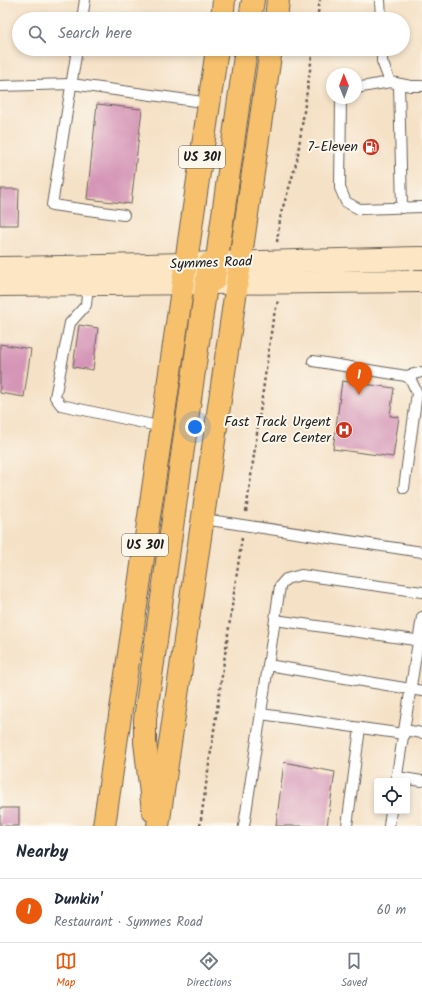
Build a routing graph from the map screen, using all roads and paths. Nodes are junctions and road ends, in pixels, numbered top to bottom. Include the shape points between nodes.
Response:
1 (85, 0) edge
2 (224, 0) edge
3 (253, 0) edge
4 (278, 0) edge
5 (320, 0) edge
6 (380, 0) edge
7 (83, 12) edge
8 (223, 12) edge
9 (251, 12) edge
10 (277, 12) edge
11 (318, 12) edge
12 (381, 12) edge
13 (76, 56) edge
14 (216, 56) edge
15 (245, 56) edge
16 (270, 56) edge
17 (312, 56) edge
18 (382, 56) edge
19 (394, 83) junction
20 (71, 84) junction
21 (0, 86) edge
22 (422, 86) edge
23 (362, 87) edge
24 (210, 103) junction
25 (341, 104) edge
26 (422, 207) edge
27 (402, 208) junction
28 (124, 215) dead end
29 (277, 240) dead end
30 (422, 258) edge
31 (240, 262) junction
32 (0, 268) edge
33 (185, 274) junction
34 (212, 274) junction
35 (422, 281) edge
36 (237, 284) junction
37 (88, 285) junction
38 (0, 286) edge
39 (279, 300) dead end
40 (313, 362) dead end
41 (422, 372) edge
42 (406, 376) junction
43 (162, 427) junction
44 (404, 488) dead end
45 (248, 500) dead end
46 (203, 519) junction
47 (422, 552) edge
48 (239, 557) dead end
49 (422, 592) edge
50 (422, 617) edge
51 (275, 620) junction
52 (420, 641) edge
53 (268, 666) junction
54 (411, 689) junction
55 (422, 691) edge
56 (261, 714) junction
57 (360, 728) junction
58 (404, 732) junction
59 (422, 732) edge
60 (396, 778) edge
61 (410, 780) edge
62 (422, 781) edge
63 (391, 814) edge
64 (104, 826) edge
65 (157, 826) edge
66 (200, 826) edge
67 (244, 826) edge
68 (347, 826) edge
69 (389, 826) edge

1 - 7 lane
2 - 8 main road
3 - 9 main road
4 - 10 main road
5 - 11 path
6 - 12 lane
13 - 20 lane
14 - 24 main road, US 301
15 - 34 main road
16 - 31 main road
17 - 29 path via 297,160 281,213
18 - 19 lane via 382,61
19 - 22 lane
19 - 23 lane
19 - 27 lane
20 - 21 lane
20 - 24 lane
20 - 28 lane via 52,205
24 - 33 main road, US 301
25 - 27 lane via 340,188 346,202 359,209
26 - 27 lane
30 - 31 street, Symmes Road
31 - 34 street, Symmes Road
31 - 36 main road
32 - 33 street, Symmes Road
33 - 34 street, Symmes Road
33 - 37 street, Symmes Road
33 - 43 main road, US 301
34 - 36 street, Symmes Road
34 - 65 main road via 145,719 148,767
35 - 36 street, Symmes Road
36 - 46 main road
37 - 38 street, Symmes Road
37 - 43 lane via 86,305 70,323 55,397 61,405
39 - 45 path via 273,318
40 - 42 lane
41 - 42 lane
42 - 44 lane via 411,380 417,393
43 - 64 main road, US 301
46 - 47 lane
46 - 65 main road
48 - 66 path
49 - 51 lane via 301,575 286,579 280,586
50 - 52 lane
51 - 52 lane
51 - 53 lane
52 - 54 lane
53 - 54 lane
53 - 56 lane
54 - 55 lane
54 - 58 lane
56 - 57 lane
56 - 67 lane
57 - 58 lane
57 - 68 lane
58 - 59 lane
58 - 60 lane
61 - 62 lane
63 - 69 lane

